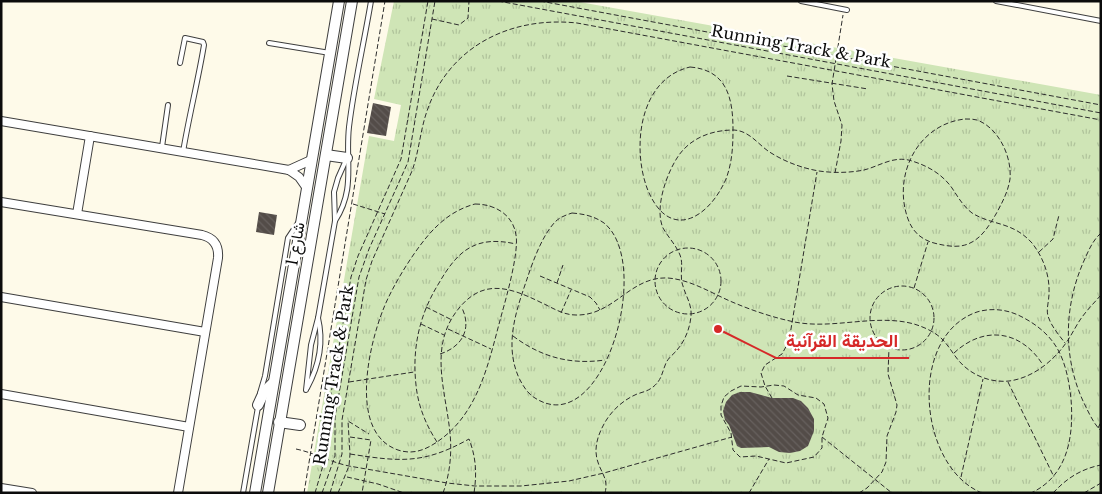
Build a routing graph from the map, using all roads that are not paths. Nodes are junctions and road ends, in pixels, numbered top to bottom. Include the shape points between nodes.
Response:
1 (339, 1) edge
2 (352, 1) edge
3 (371, 1) edge
4 (802, 1) edge
5 (996, 1) edge
6 (824, 3) edge
7 (846, 10) road end
8 (1101, 21) edge
9 (269, 43) dead end
10 (330, 53) junction
11 (180, 63) dead end
12 (168, 105) dead end
13 (1, 121) edge
14 (90, 136) junction
15 (162, 149) junction
16 (184, 152) junction
17 (326, 155) junction
18 (347, 158) junction
19 (312, 160) junction
20 (289, 170) junction
21 (306, 187) junction
22 (1, 202) edge
23 (77, 214) junction
24 (301, 220) junction
25 (335, 221) junction
26 (1, 297) edge
27 (318, 318) junction
28 (205, 332) junction
29 (274, 382) junction
30 (1, 394) edge
31 (258, 405) junction
32 (279, 422) junction
33 (300, 426) dead end
34 (189, 427) junction
35 (1, 488) edge
36 (32, 493) edge
37 (178, 493) edge
38 (244, 493) edge
39 (255, 493) edge
40 (268, 493) edge

1 - 10 street, شارع 1
2 - 17 street, شارع 1
3 - 18 lane via 350,120
4 - 6 lane
5 - 8 lane
6 - 7 lane
9 - 10 lane
10 - 19 street, شارع 1
11 - 16 lane via 185,38 203,42
12 - 15 lane
13 - 14 street
14 - 15 street
14 - 23 street
15 - 16 street
16 - 20 street
17 - 18 street
17 - 32 street, شارع 1
18 - 25 lane via 336,185
18 - 25 lane via 349,180 345,202
19 - 20 street
19 - 21 street, شارع 1
20 - 21 street
21 - 24 street, شارع 1
22 - 23 street
23 - 28 street via 212,239 218,253
24 - 29 street, شارع 1
24 - 31 lane via 288,238
25 - 27 lane
26 - 28 street
27 - 27 lane via 310,345 306,390 319,356
28 - 34 street
29 - 31 street
29 - 39 street, شارع 1
30 - 34 street
31 - 38 lane
32 - 33 street
32 - 40 street, شارع 1
34 - 37 street
35 - 36 street

